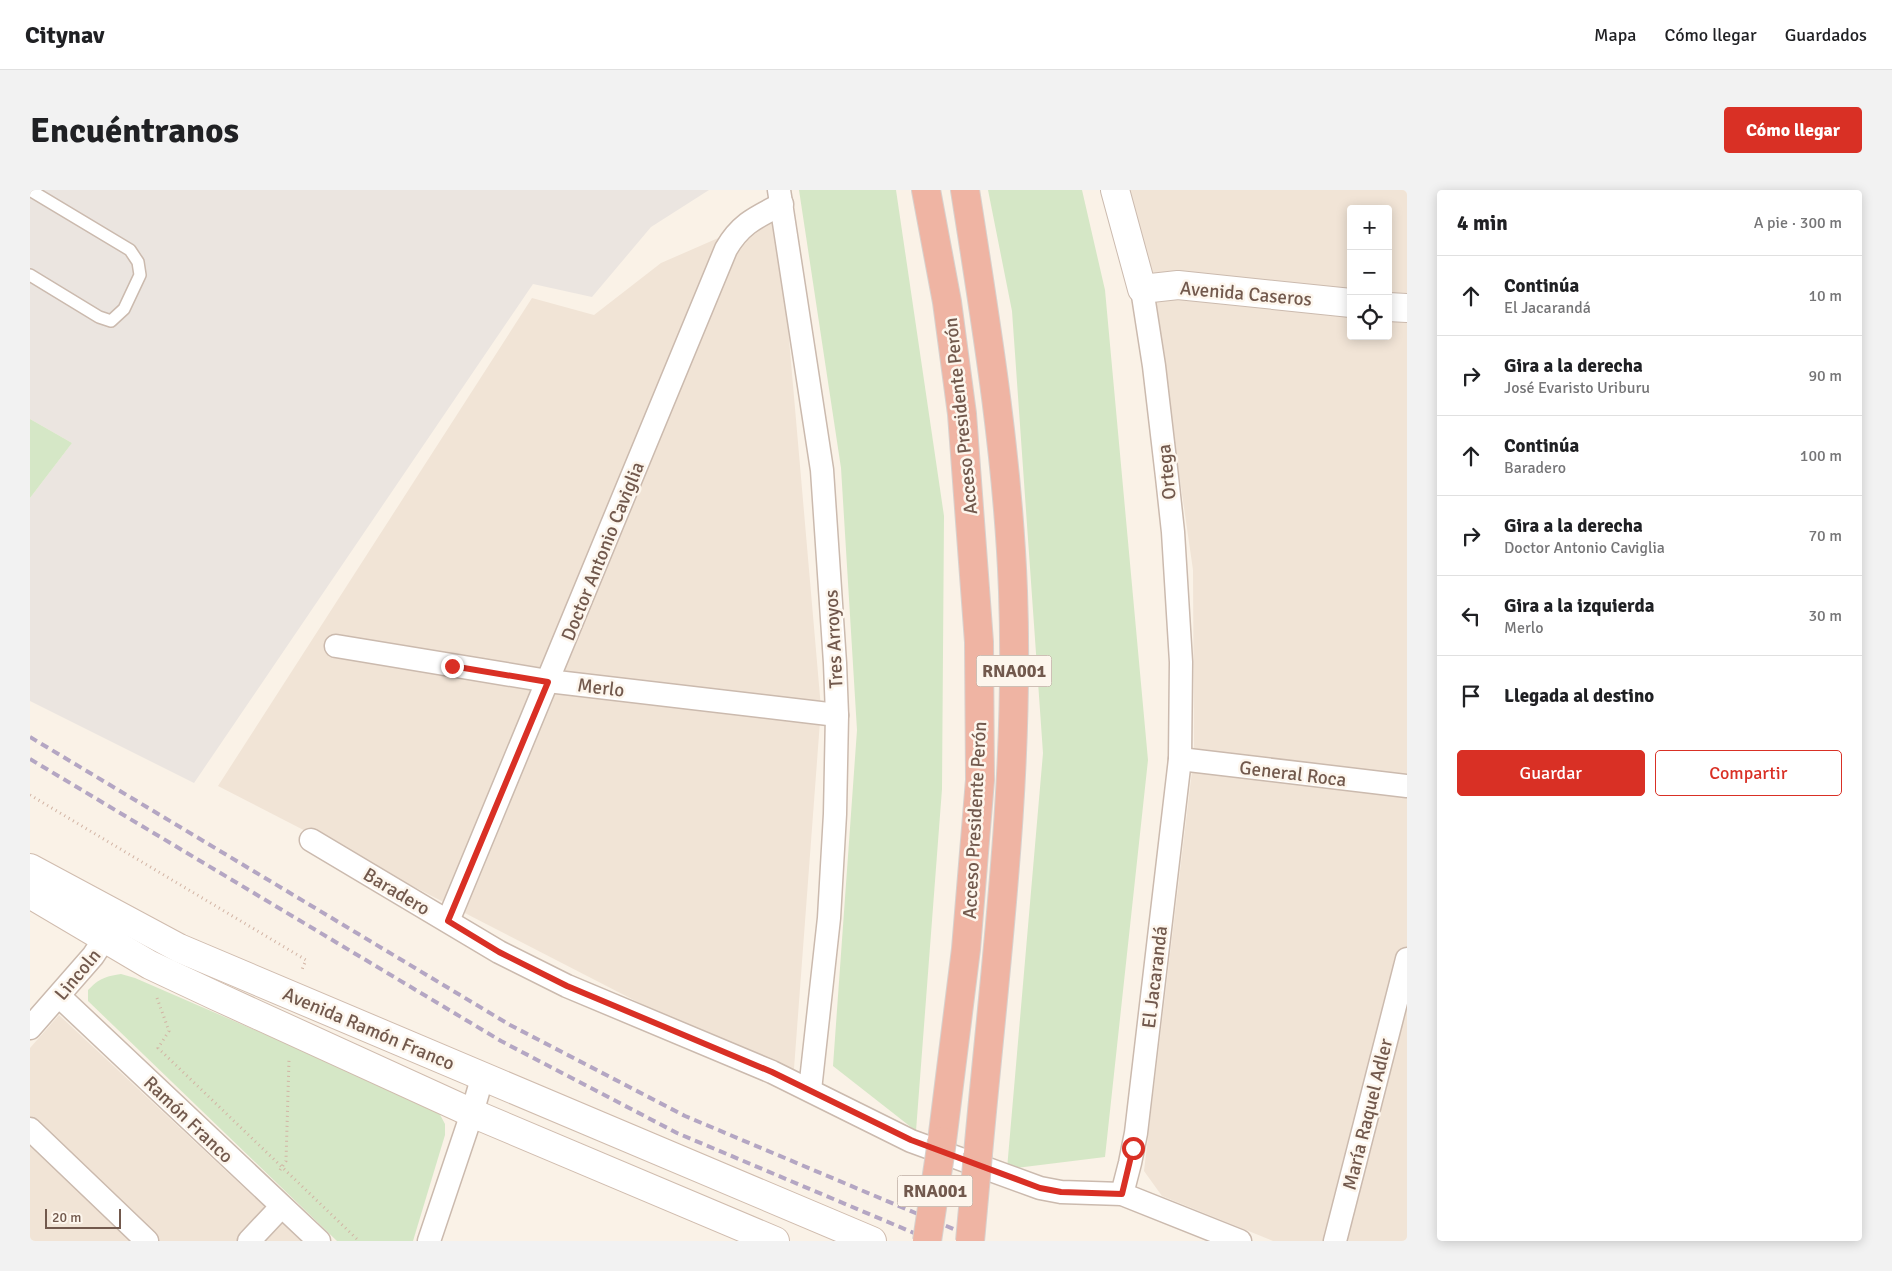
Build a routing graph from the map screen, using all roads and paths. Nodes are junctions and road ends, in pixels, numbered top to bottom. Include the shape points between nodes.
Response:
1 (30, 190) edge
2 (926, 190) edge
3 (965, 190) edge
4 (1115, 190) edge
5 (781, 197) edge
6 (30, 274) edge
7 (1142, 289) junction
8 (1347, 303) edge
9 (1392, 306) edge
10 (1407, 308) edge
11 (336, 646) dead end
12 (548, 682) junction
13 (837, 714) junction
14 (1180, 760) junction
15 (1407, 786) edge
16 (311, 840) dead end
17 (30, 868) edge
18 (30, 894) edge
19 (119, 916) junction
20 (448, 921) junction
21 (105, 940) junction
22 (1407, 959) edge
23 (156, 994) dead end
24 (60, 996) junction
25 (30, 1028) edge
26 (483, 1075) junction
27 (810, 1090) junction
28 (472, 1113) junction
29 (30, 1129) edge
30 (1122, 1194) junction
31 (281, 1207) junction
32 (834, 1234) edge
33 (147, 1241) edge
34 (249, 1241) edge
35 (319, 1241) edge
36 (359, 1241) edge
37 (429, 1241) edge
38 (775, 1241) edge
39 (872, 1241) edge
40 (927, 1241) edge
41 (970, 1241) edge
42 (1240, 1241) edge
43 (1335, 1241) edge

1 - 6 lane via 130,250 138,262 140,275 124,309 111,321
2 - 40 highway, Acceso Presidente Perón / RNA001, bridge via 947,302 962,414 980,642 980,780 966,949
3 - 41 highway, Acceso Presidente Perón / RNA001, bridge via 997,404 1013,600 1012,782
4 - 7 main road, Ortega
5 - 12 street, Doctor Antonio Caviglia via 735,233 726,249
5 - 13 street, Tres Arroyos via 822,470
7 - 8 main road, Avenida Caseros via 1178,285
7 - 14 street, Ortega via 1173,532 1182,662
9 - 10 main road
11 - 12 street, Merlo
12 - 13 street, Merlo
12 - 20 street, Doctor Antonio Caviglia
13 - 27 street, Tres Arroyos via 829,918
14 - 15 street, General Roca
14 - 30 street, El Jacarandá via 1136,1133
16 - 20 street, Baradero
17 - 19 main road, Avenida Ramón Franco
18 - 21 main road, Avenida Ramón Franco
19 - 21 street, Lincoln
19 - 26 main road, Avenida Ramón Franco via 178,948
20 - 27 street, Baradero via 499,952 567,986
21 - 24 street, Lincoln
21 - 28 main road, Avenida Ramón Franco via 200,989
22 - 43 street, María Raquel Adler
23 - 36 path via 169,1031 158,1048
24 - 25 street, Lincoln
24 - 31 street, Ramón Franco
26 - 28 street
26 - 32 main road, Avenida Ramón Franco via 716,1174
27 - 30 street, Baradero via 911,1140 1040,1188
28 - 37 street
28 - 38 main road, Avenida Ramón Franco
29 - 33 street
30 - 42 street, Baradero
31 - 34 street
31 - 35 street, Ramón Franco
32 - 39 main road, Avenida Ramón Franco

